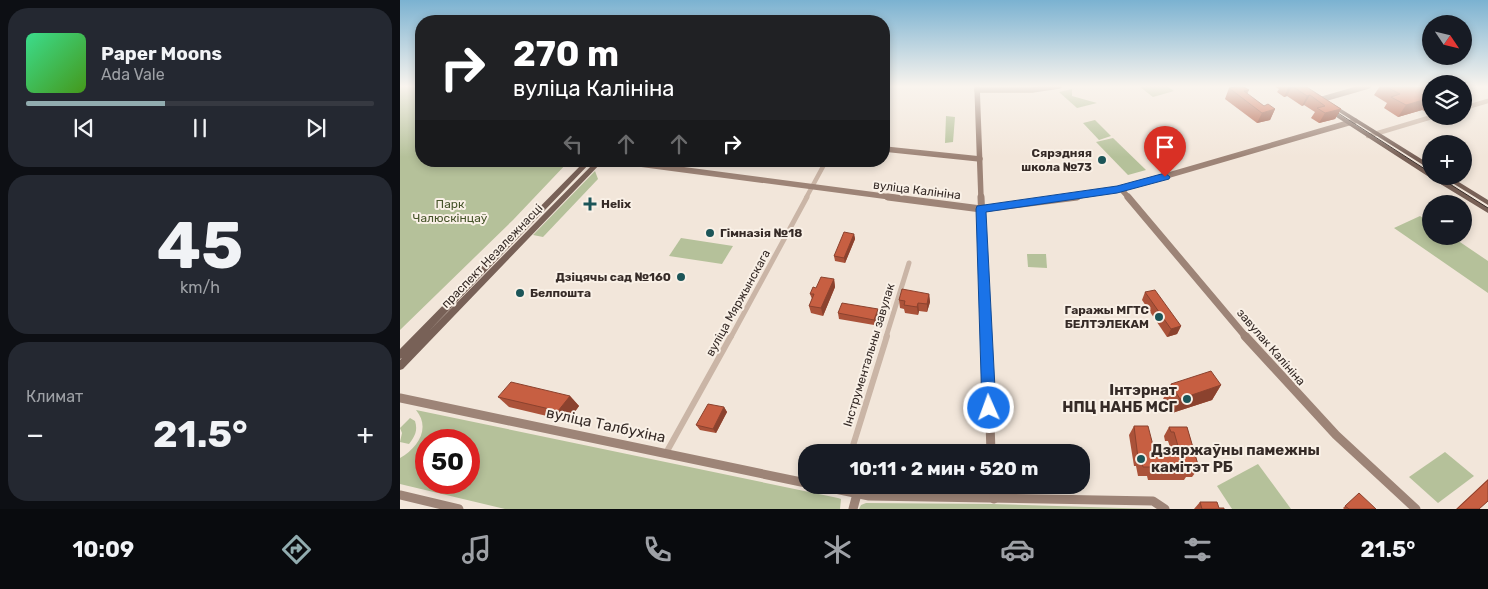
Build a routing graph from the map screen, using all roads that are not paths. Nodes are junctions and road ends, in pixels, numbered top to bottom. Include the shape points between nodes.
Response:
1 (978, 110) edge
2 (1331, 110) edge
3 (1336, 110) edge
4 (1422, 120) edge
5 (1356, 121) junction
6 (1348, 123) junction
7 (1376, 134) junction
8 (1368, 136) junction
9 (890, 150) edge
10 (980, 159) junction
11 (1422, 162) edge
12 (583, 167) edge
13 (594, 167) edge
14 (660, 167) edge
15 (823, 167) edge
16 (1422, 170) edge
17 (1446, 185) edge
18 (1459, 185) edge
19 (812, 188) junction
20 (1121, 189) junction
21 (1488, 203) edge
22 (981, 209) junction
23 (1488, 211) edge
24 (909, 263) dead end
25 (400, 355) edge
26 (400, 366) edge
27 (400, 398) edge
28 (853, 444) edge
29 (991, 444) edge
30 (666, 453) junction
31 (798, 481) edge
32 (857, 494) joint
33 (994, 494) edge
34 (400, 495) edge
35 (994, 499) junction
36 (459, 509) edge
37 (853, 509) edge
38 (1165, 509) edge
39 (1416, 509) edge

1 - 10 main road
2 - 6 main road
3 - 5 main road
4 - 7 street
5 - 6 main road, вуліца Калініна
5 - 7 main road
6 - 8 main road
6 - 20 main road, вуліца Калініна
7 - 8 street
7 - 11 main road
8 - 16 main road
9 - 10 main road
10 - 22 main road
12 - 25 main road, праспект Незалежнасці
13 - 26 main road, праспект Незалежнасці
14 - 19 main road, вуліца Калініна
15 - 19 street, вуліца Мяржынскага
17 - 23 main road
18 - 21 main road
19 - 22 main road, вуліца Калініна
19 - 30 street, вуліца Мяржынскага
20 - 22 main road, вуліца Калініна
20 - 39 main road, завулак Калініна via 1287,384 1357,457
22 - 29 main road
24 - 28 street, Інструментальны завулак
27 - 30 main road, вуліца Талбухіна
30 - 31 main road, вуліца Талбухіна
32 - 35 main road
32 - 37 main road
33 - 35 main road
34 - 36 main road
35 - 38 main road via 1153,501

